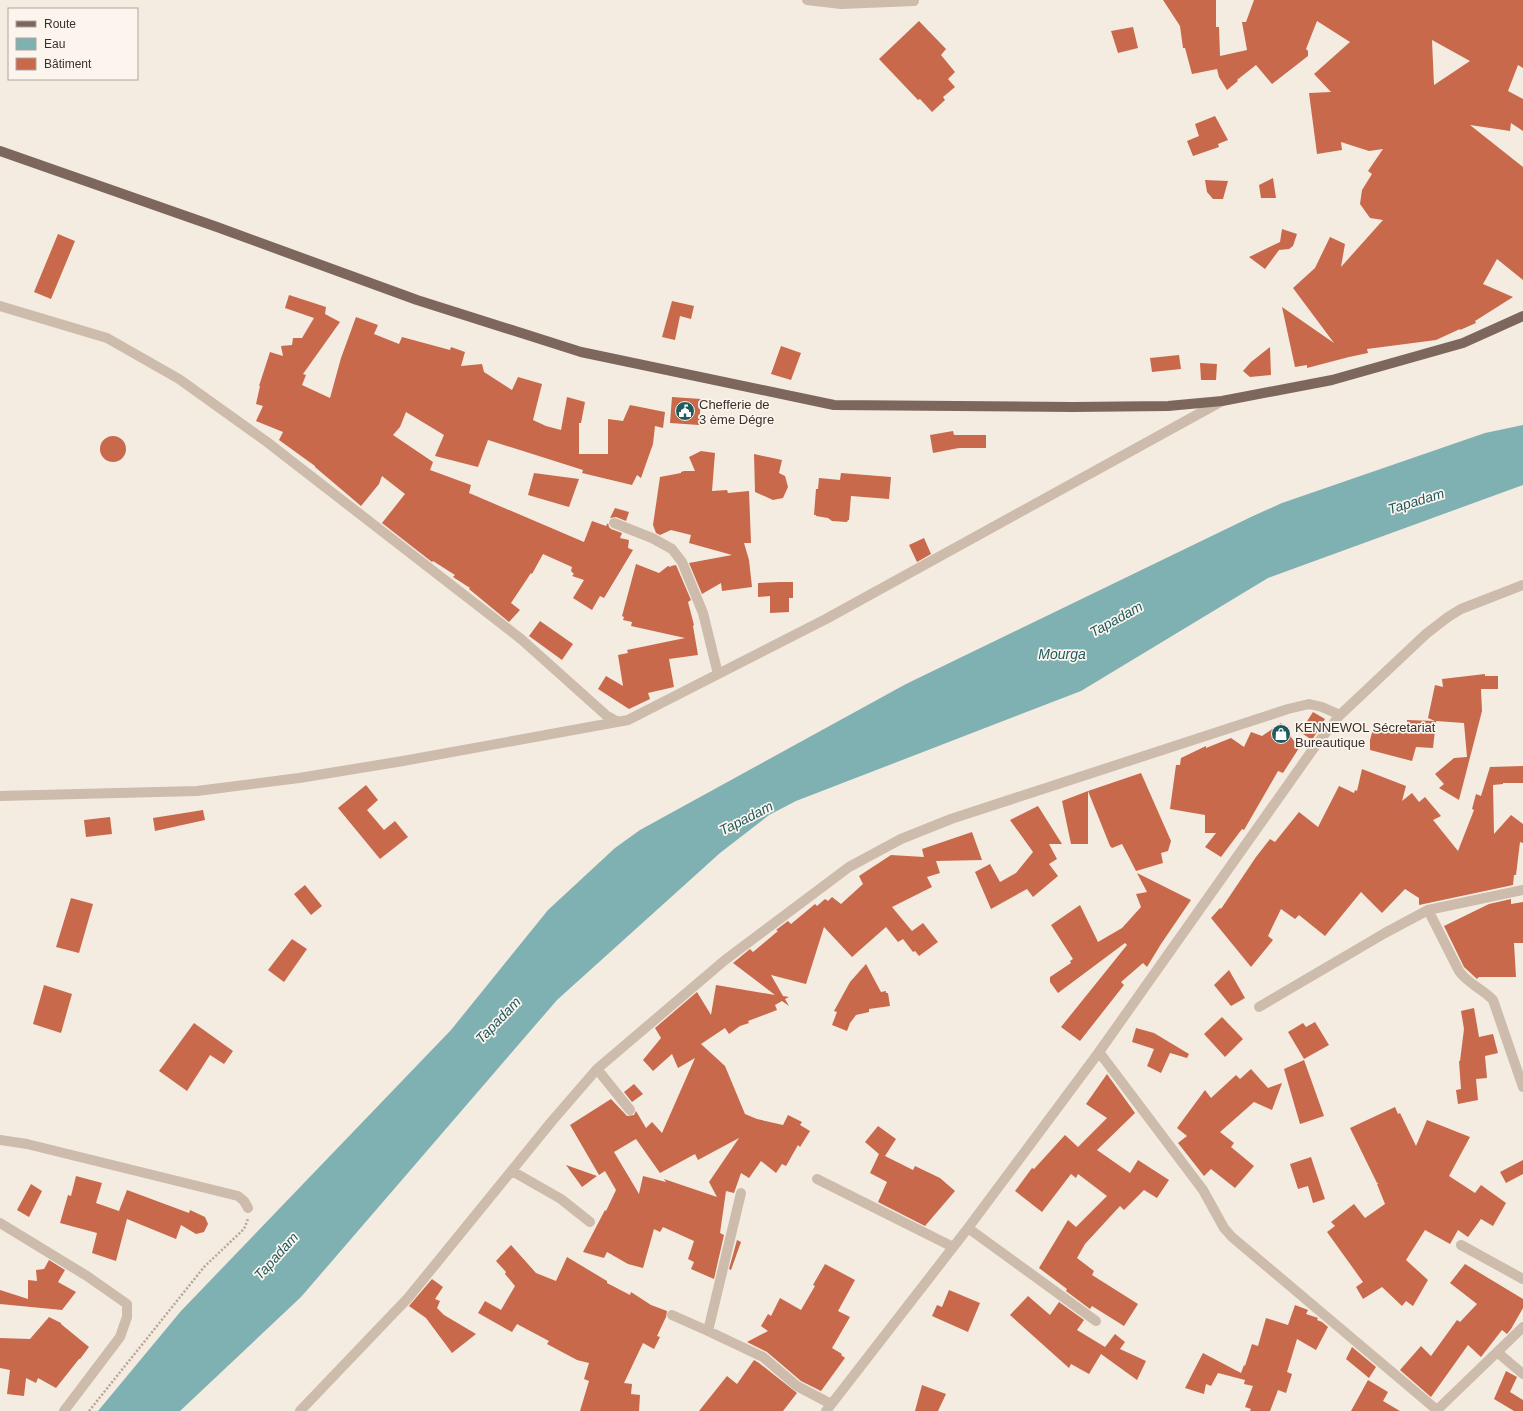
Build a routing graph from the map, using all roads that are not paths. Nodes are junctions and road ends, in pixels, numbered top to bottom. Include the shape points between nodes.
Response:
1 (807, 0) edge
2 (914, 1) dead end
3 (0, 151) edge
4 (0, 306) edge
5 (1523, 316) edge
6 (1222, 401) junction
7 (614, 523) dead end
8 (1523, 585) edge
9 (718, 674) junction
10 (1340, 715) junction
11 (618, 722) junction
12 (0, 796) edge
13 (1523, 890) edge
14 (1428, 910) junction
15 (1259, 1007) dead end
16 (1099, 1052) junction
17 (597, 1069) junction
18 (1523, 1087) edge
19 (630, 1110) dead end
20 (0, 1140) edge
21 (512, 1171) junction
22 (817, 1180) dead end
23 (741, 1193) dead end
24 (248, 1208) road end
25 (590, 1222) dead end
26 (0, 1223) edge
27 (968, 1228) junction
28 (1461, 1245) dead end
29 (953, 1247) junction
30 (1523, 1279) edge
31 (672, 1315) dead end
32 (1096, 1321) dead end
33 (1523, 1327) edge
34 (708, 1331) junction
35 (1497, 1352) junction
36 (1523, 1374) edge
37 (829, 1408) edge
38 (64, 1411) edge
39 (300, 1411) edge
40 (1436, 1411) edge

1 - 2 street via 841,4
3 - 6 main road via 417,300 581,352 821,402 848,405 1073,407 1168,406
4 - 11 street via 106,338 179,379 267,442 521,639 607,716
5 - 6 main road via 1463,343 1332,380
6 - 9 street via 833,615
7 - 9 street via 672,549 682,562 703,613
8 - 10 street via 1461,609 1448,617 1426,634
9 - 11 street via 628,720
10 - 16 street via 1316,745
10 - 17 street via 1309,704 1288,709 951,819 901,839 849,867 732,955
11 - 12 street via 314,776 205,790
13 - 14 street
14 - 15 street
14 - 18 street via 1464,979 1493,1000
16 - 27 street
16 - 40 street via 1203,1190 1224,1228 1232,1237
17 - 19 street
17 - 21 street
20 - 24 street via 27,1144 238,1196
21 - 25 street via 561,1199
21 - 39 street via 408,1298
22 - 29 street
23 - 34 street
26 - 38 street via 87,1276 127,1304 127,1316 120,1337
27 - 29 street
27 - 32 street
28 - 30 street
29 - 37 street
31 - 34 street
33 - 35 street
34 - 37 street via 763,1357 797,1386
35 - 36 street
35 - 40 street

